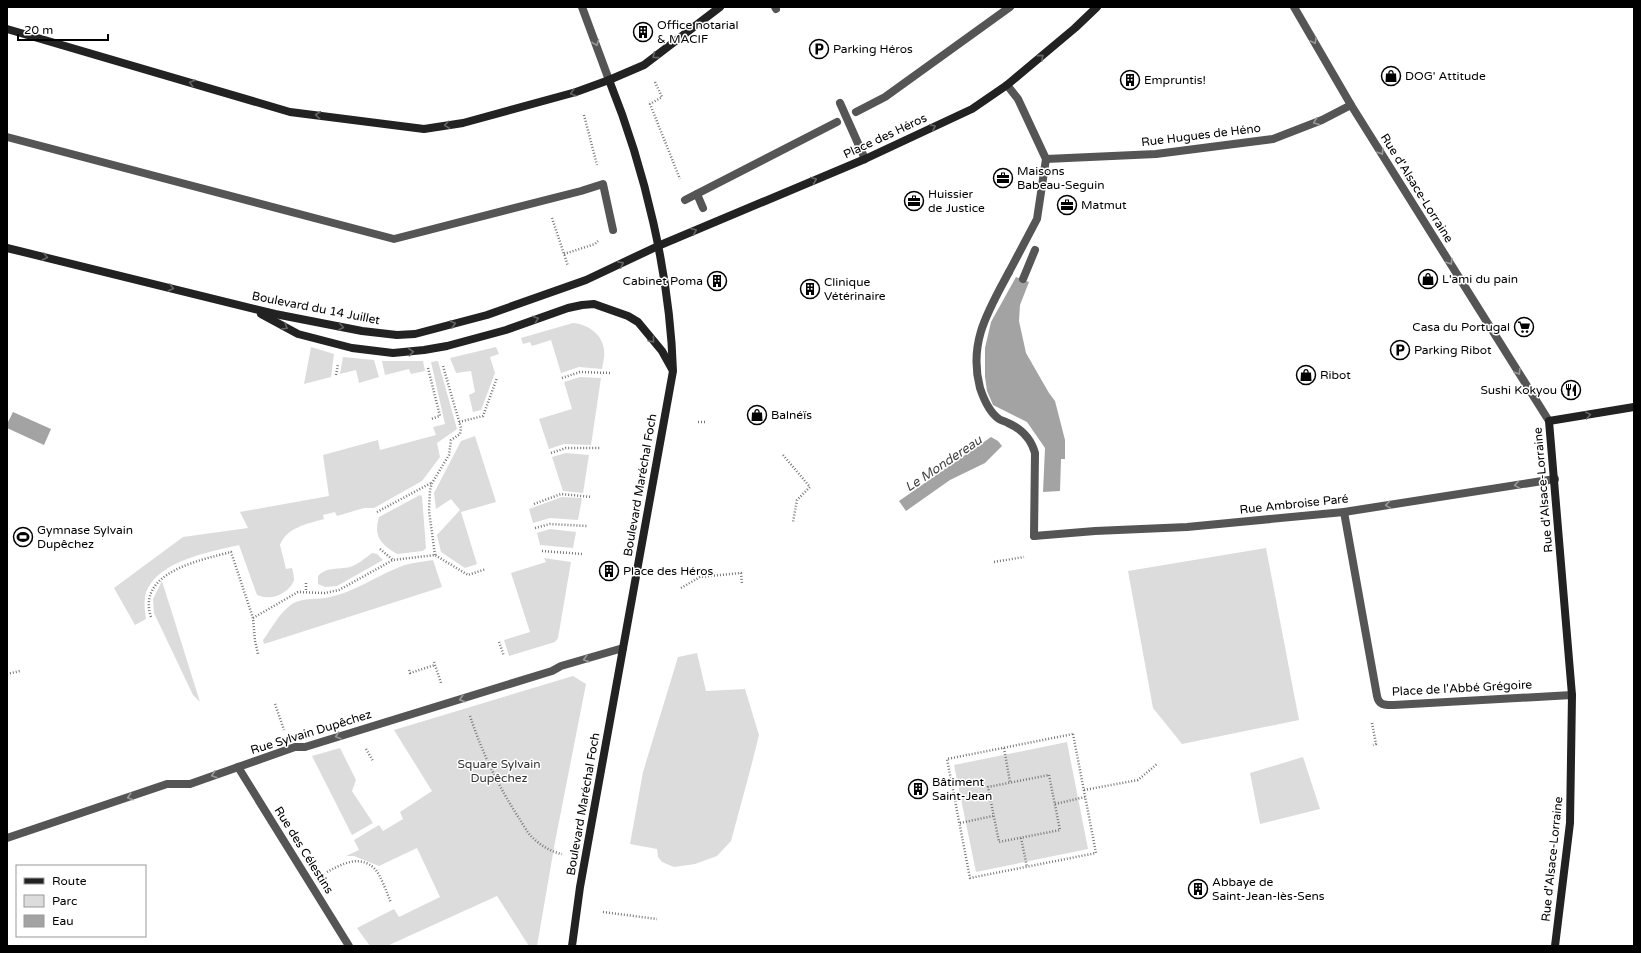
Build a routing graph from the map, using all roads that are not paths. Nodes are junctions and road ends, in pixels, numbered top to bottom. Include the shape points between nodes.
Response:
1 (582, 7) edge
2 (720, 7) edge
3 (1010, 7) edge
4 (1097, 7) edge
5 (1294, 7) edge
6 (7, 29) edge
7 (610, 80) junction
8 (1007, 85) junction
9 (840, 104) dead end
10 (1351, 105) junction
11 (856, 112) dead end
12 (837, 122) dead end
13 (7, 137) edge
14 (1046, 158) junction
15 (866, 159) junction
16 (697, 194) junction
17 (685, 200) dead end
18 (703, 208) dead end
19 (613, 230) road end
20 (658, 246) junction
21 (7, 248) edge
22 (1035, 250) dead end
23 (1022, 280) dead end
24 (251, 308) junction
25 (673, 371) junction
26 (1634, 407) edge
27 (1549, 422) junction
28 (1555, 479) junction
29 (1344, 512) junction
30 (623, 648) junction
31 (1572, 695) junction
32 (238, 766) junction
33 (7, 838) edge
34 (350, 946) edge
35 (572, 946) edge
36 (1555, 946) edge

1 -> 7 street
2 -> 7 main road via 644,64
3 - 11 street via 885,97
8 -> 4 main road, Place des Héros
5 -> 10 street, Rue d'Alsace-Lorraine
7 -> 6 main road via 470,121 424,129 290,112
7 - 20 main road, Boulevard Maréchal Foch via 622,111 652,214
8 - 14 street via 1018,99
15 -> 8 main road, Place des Héros via 972,109
9 - 15 street
10 -> 14 street, Rue Hugues de Héno via 1322,120 1273,139 1156,154
10 -> 27 street, Rue d'Alsace-Lorraine
12 - 16 street
13 - 19 street via 394,239 603,184
14 - 29 street, Rue Ambroise Paré via 1037,219 983,323 976,352 978,378 989,409 1000,420 1026,435 1033,447 1034,536 1187,527
20 -> 15 main road, Place des Héros
16 - 17 street
16 - 18 street
24 -> 20 main road, Boulevard du 14 Juillet via 362,331 397,335 415,334 487,315 574,285
20 - 25 main road, Boulevard Maréchal Foch via 672,334
21 -> 24 main road, Boulevard du 14 Juillet
22 - 23 street
24 -> 25 main road via 298,334 352,348 393,353 438,347 506,330 568,308 594,304 638,322 662,351
25 - 30 main road, Boulevard Maréchal Foch
27 -> 26 main road
27 - 28 main road, Rue d'Alsace-Lorraine
28 -> 29 street, Rue Ambroise Paré
28 - 31 main road, Rue d'Alsace-Lorraine
29 - 31 street, Place de l'Abbé Grégoire via 1377,696 1382,705
30 -> 32 street, Rue Sylvain Dupêchez
30 - 35 main road, Boulevard Maréchal Foch via 580,887
31 - 36 main road, Rue d'Alsace-Lorraine via 1570,823
32 -> 33 street, Rue Sylvain Dupêchez via 190,784 167,784
32 - 34 street, Rue des Célestins

